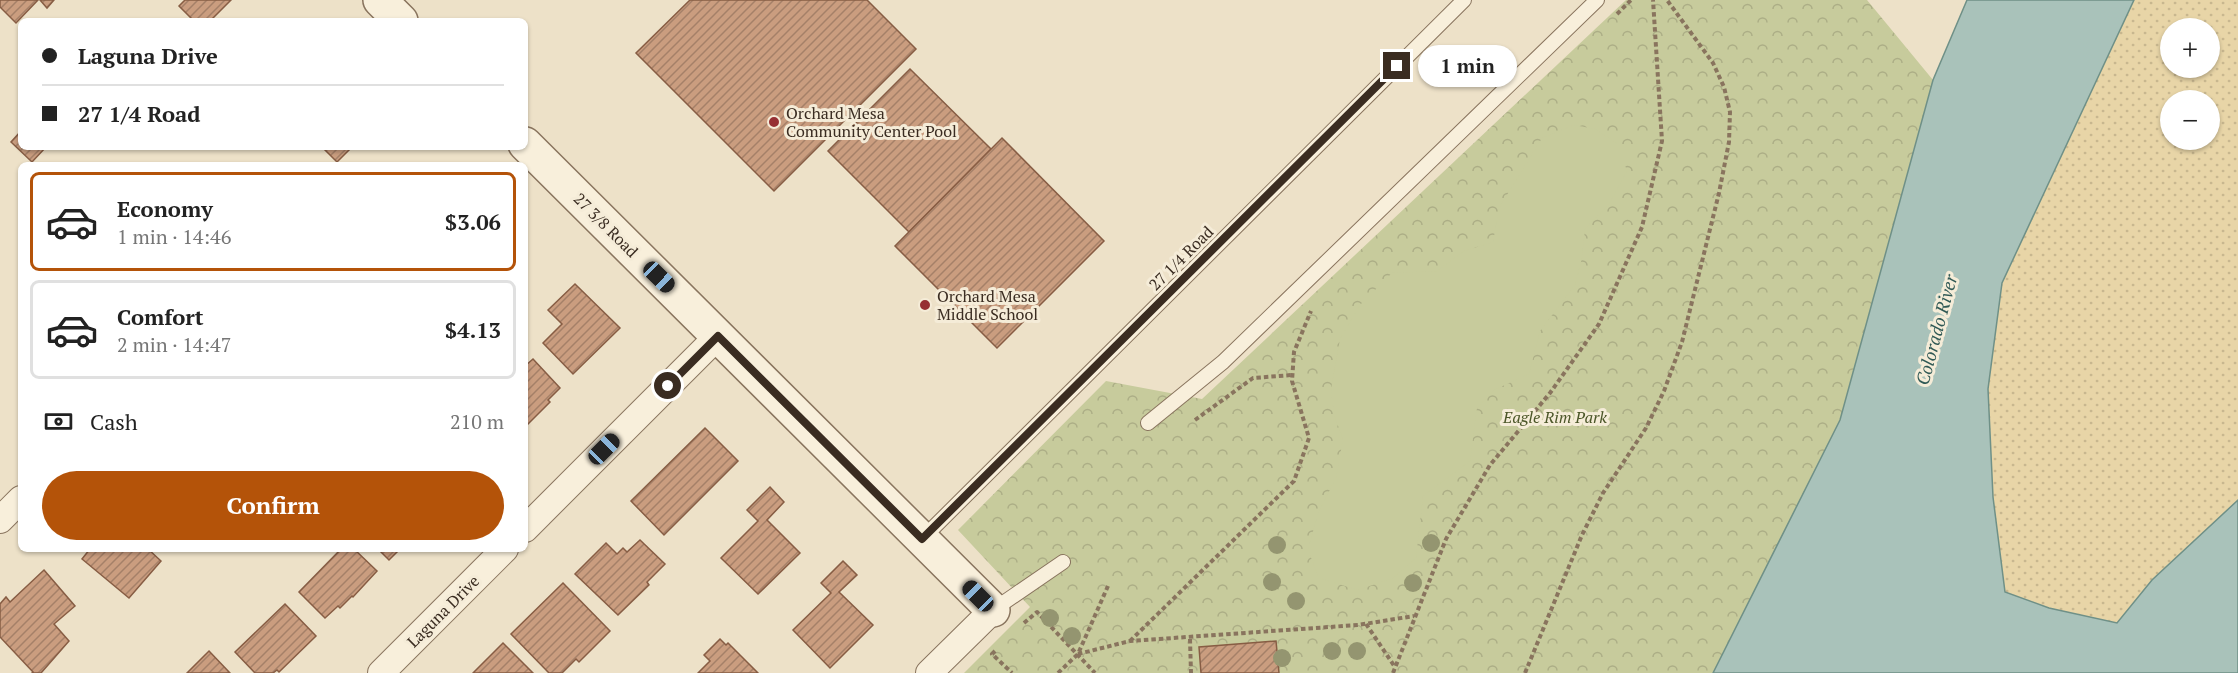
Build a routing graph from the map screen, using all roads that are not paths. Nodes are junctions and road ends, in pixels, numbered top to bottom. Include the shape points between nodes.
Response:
1 (380, 0) edge
2 (1464, 0) edge
3 (1598, 0) edge
4 (398, 18) edge
5 (528, 147) edge
6 (718, 336) junction
7 (1148, 423) dead end
8 (18, 503) edge
9 (0, 520) edge
10 (528, 526) edge
11 (922, 539) junction
12 (502, 552) edge
13 (1063, 562) dead end
14 (993, 610) junction
15 (381, 673) edge
16 (929, 673) edge

1 - 4 street
2 - 11 lane, 27 1/4 Road
3 - 7 lane via 1222,362
5 - 6 street, 27 3/8 Road
6 - 10 street
6 - 11 street, 27 3/8 Road
8 - 9 street
11 - 14 street, 27 3/8 Road
12 - 15 street, Laguna Drive
13 - 14 lane
14 - 16 street

